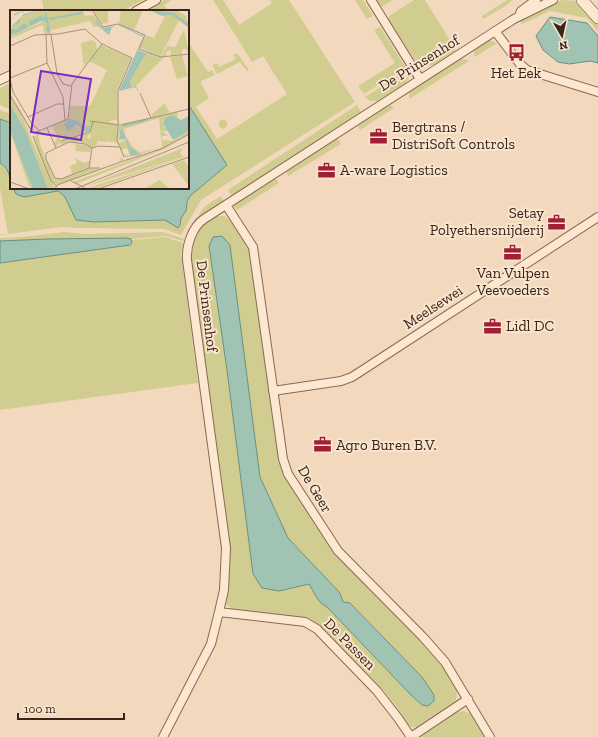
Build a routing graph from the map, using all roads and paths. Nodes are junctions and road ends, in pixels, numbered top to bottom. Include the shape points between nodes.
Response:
1 (156, 0) edge
2 (371, 0) edge
3 (536, 0) edge
4 (553, 0) edge
5 (582, 0) edge
6 (594, 0) edge
7 (598, 8) edge
8 (138, 10) edge
9 (519, 16) junction
10 (598, 18) edge
11 (495, 31) junction
12 (10, 75) edge
13 (420, 79) junction
14 (0, 80) edge
15 (598, 92) edge
16 (226, 205) junction
17 (598, 217) edge
18 (273, 391) junction
19 (219, 612) junction
20 (468, 699) junction
21 (162, 737) edge
22 (411, 737) edge
23 (490, 737) edge

1 - 8 street
2 - 13 street
3 - 9 street, De Prinsenhof via 521,11
4 - 9 street, De Prinsenhof
5 - 10 street
6 - 7 street
9 - 11 street, De Prinsenhof
11 - 13 street, De Prinsenhof
11 - 15 street via 527,70
12 - 14 street
13 - 16 street, De Prinsenhof
16 - 18 street, De Geer via 253,247
16 - 19 street, De Prinsenhof via 200,221 186,251 226,548 224,590
17 - 18 street, Meelsewei via 352,377 342,381
18 - 20 street, De Geer via 283,459 288,474 338,551 445,662
19 - 21 street, De Prinsenhof via 211,644
19 - 22 street, De Passen via 305,622 317,629 377,690
20 - 22 street
20 - 23 street, De Geer

